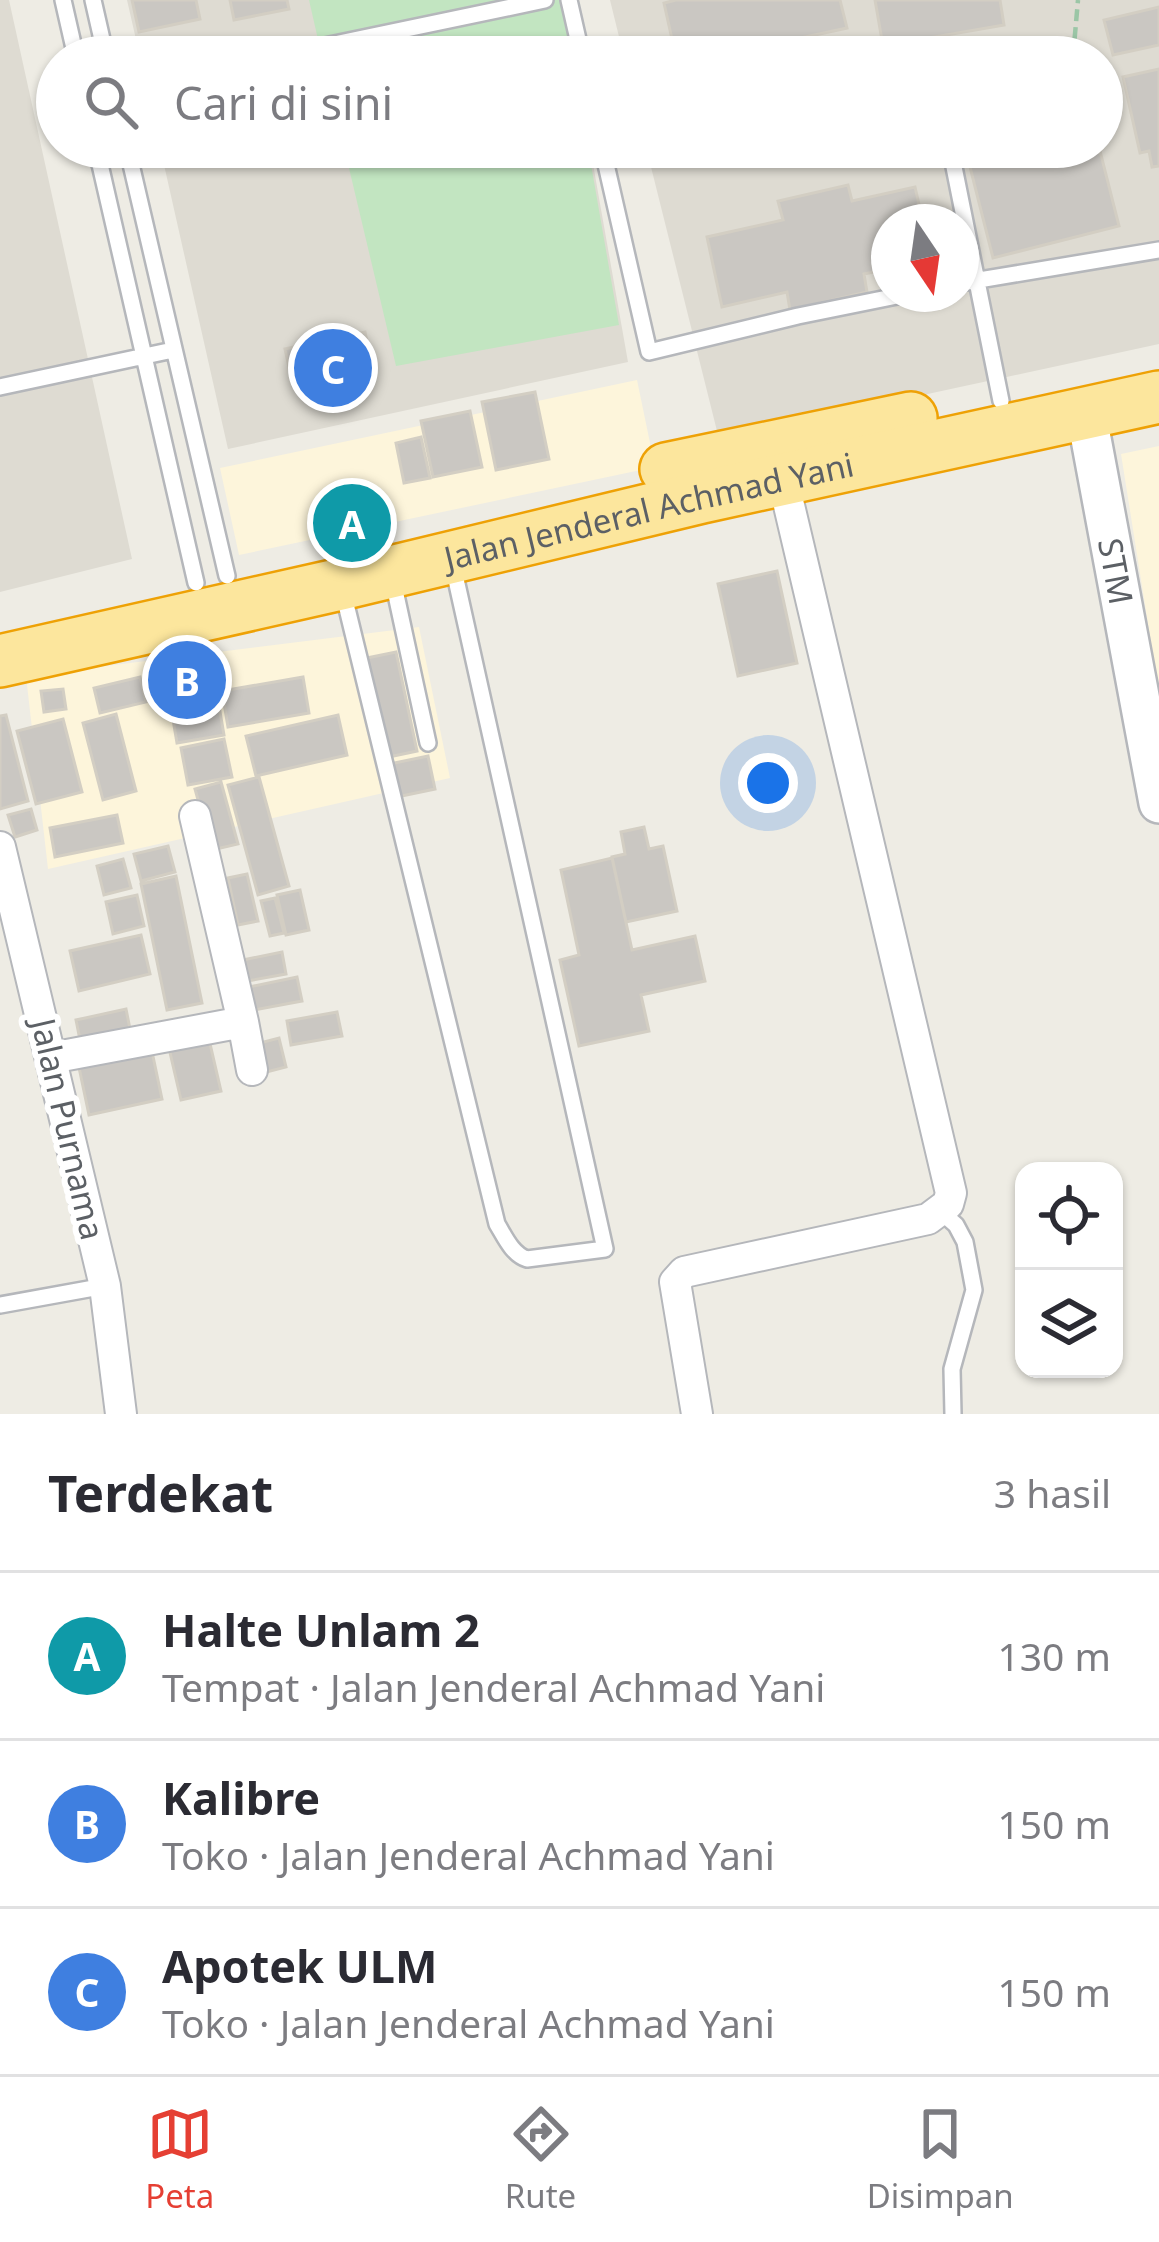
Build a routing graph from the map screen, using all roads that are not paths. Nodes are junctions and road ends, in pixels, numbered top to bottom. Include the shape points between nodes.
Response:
1 (63, 0) edge
2 (93, 0) edge
3 (545, 0) edge
4 (569, 0) edge
5 (71, 36) edge
6 (101, 36) edge
7 (373, 36) edge
8 (577, 36) edge
9 (101, 168) edge
10 (132, 168) edge
11 (607, 168) edge
12 (953, 168) edge
13 (958, 204) edge
14 (1159, 250) edge
15 (979, 279) edge
16 (871, 301) edge
17 (977, 312) edge
18 (173, 350) junction
19 (143, 356) junction
20 (1159, 367) edge
21 (0, 387) edge
22 (1159, 397) edge
23 (1001, 400) junction
24 (1086, 412) junction
25 (805, 463) junction
26 (699, 479) junction
27 (452, 557) junction
28 (391, 572) junction
29 (211, 579) junction
30 (341, 584) junction
31 (0, 628) edge
32 (0, 661) edge
33 (428, 743) dead end
34 (1159, 803) edge
35 (195, 816) dead end
36 (0, 847) edge
37 (243, 1022) junction
38 (51, 1058) junction
39 (252, 1070) dead end
40 (940, 1211) junction
41 (105, 1286) junction
42 (0, 1305) edge
43 (121, 1414) edge
44 (697, 1414) edge
45 (952, 1414) edge

1 - 5 lane
2 - 6 lane
3 - 7 lane
4 - 8 lane
9 - 19 lane
10 - 18 lane
11 - 16 lane via 649,352
12 - 13 lane
14 - 15 lane
17 - 23 lane
18 - 19 lane
18 - 29 lane
19 - 21 lane
19 - 29 lane
20 - 23 highway, Jalan Jenderal Achmad Yani
22 - 24 highway, Jalan Jenderal Achmad Yani
23 - 25 highway, Jalan Jenderal Achmad Yani
24 - 25 highway, Jalan Jenderal Achmad Yani
24 - 34 street, STM
25 - 26 highway, Jalan Jenderal Achmad Yani
25 - 40 street via 951,1193
26 - 27 highway, Jalan Jenderal Achmad Yani
26 - 29 highway, Jalan Jenderal Achmad Yani
27 - 28 highway, Jalan Jenderal Achmad Yani
27 - 30 lane via 605,1249 526,1259 497,1224
28 - 30 highway, Jalan Jenderal Achmad Yani
28 - 33 lane
29 - 31 highway, Jalan Jenderal Achmad Yani
30 - 32 highway, Jalan Jenderal Achmad Yani
35 - 37 street
36 - 38 street, Jalan Purnama
37 - 38 street
37 - 39 street
38 - 41 street, Jalan Purnama
40 - 44 street via 684,1273 675,1282 677,1305
40 - 45 lane via 965,1242 974,1290 952,1369
41 - 42 lane
41 - 43 street, Jalan Purnama

